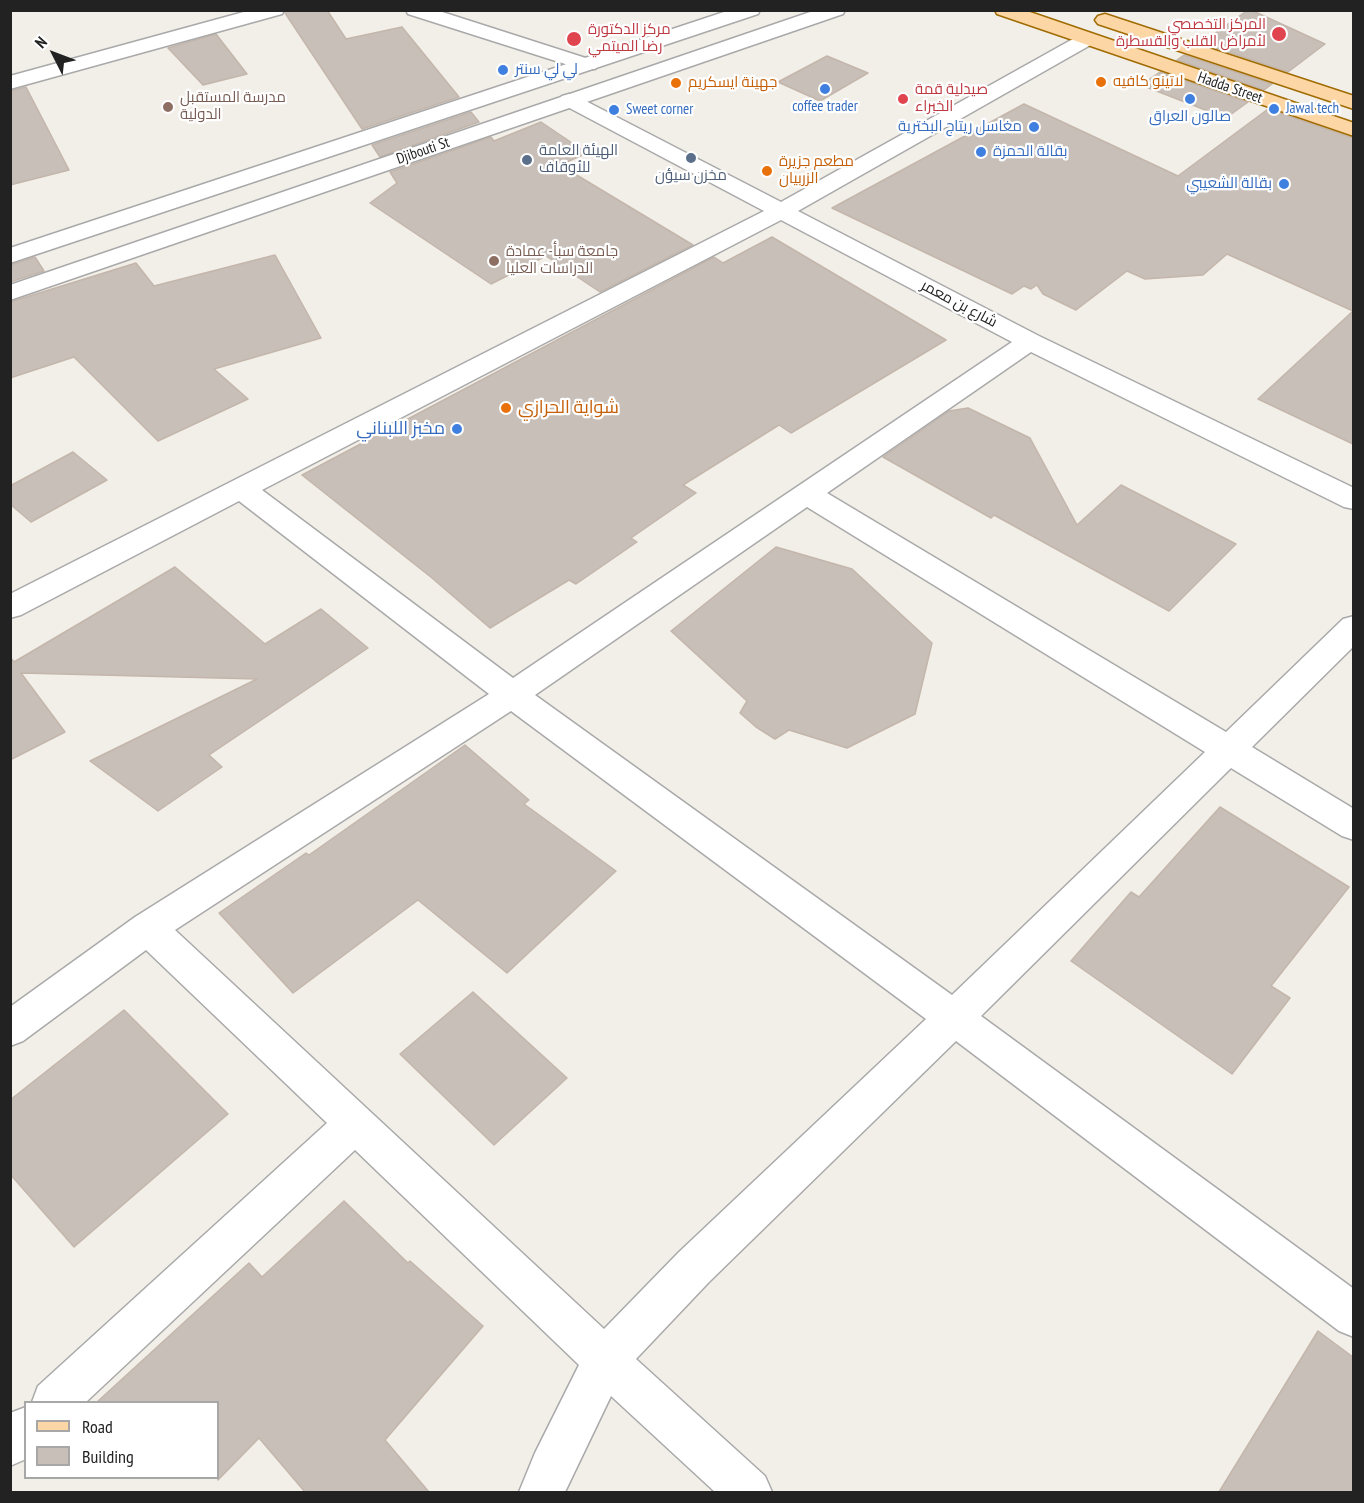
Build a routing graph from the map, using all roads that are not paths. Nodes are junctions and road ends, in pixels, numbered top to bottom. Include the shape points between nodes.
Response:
1 (274, 10) edge
2 (415, 10) edge
3 (751, 10) edge
4 (836, 10) edge
5 (1004, 10) edge
6 (1087, 26) junction
7 (588, 65) junction
8 (10, 83) edge
9 (569, 100) junction
10 (1353, 103) edge
11 (1353, 130) edge
12 (781, 211) junction
13 (10, 256) edge
14 (10, 293) edge
15 (1030, 341) junction
16 (242, 488) junction
17 (806, 493) junction
18 (1353, 500) edge
19 (10, 608) edge
20 (1353, 627) edge
21 (512, 695) junction
22 (1230, 750) junction
23 (1353, 826) edge
24 (148, 928) junction
25 (954, 1018) junction
26 (10, 1029) edge
27 (356, 1123) junction
28 (1353, 1316) edge
29 (605, 1360) junction
30 (55, 1401) edge
31 (24, 1431) edge
32 (10, 1443) edge
33 (542, 1492) edge
34 (749, 1492) edge

1 - 8 street
2 - 7 street
3 - 7 street, Djibouti St
4 - 9 street, Djibouti St
5 - 6 main road, Hadda Street
6 - 10 main road, Hadda Street
6 - 11 main road, Hadda Street
6 - 12 street
7 - 13 street, Djibouti St
9 - 12 street, شارع بن معمر
9 - 14 street, Djibouti St
12 - 15 street, شارع بن معمر
12 - 16 street
15 - 17 street
15 - 18 street, شارع بن معمر
16 - 19 street
16 - 21 street
17 - 21 street
17 - 22 street
20 - 22 street
21 - 24 street
21 - 25 street
22 - 23 street
22 - 25 street
24 - 26 street
24 - 27 street
25 - 28 street
25 - 29 street via 694,1267
27 - 29 street
27 - 30 street
29 - 33 street
29 - 34 street
31 - 32 street

